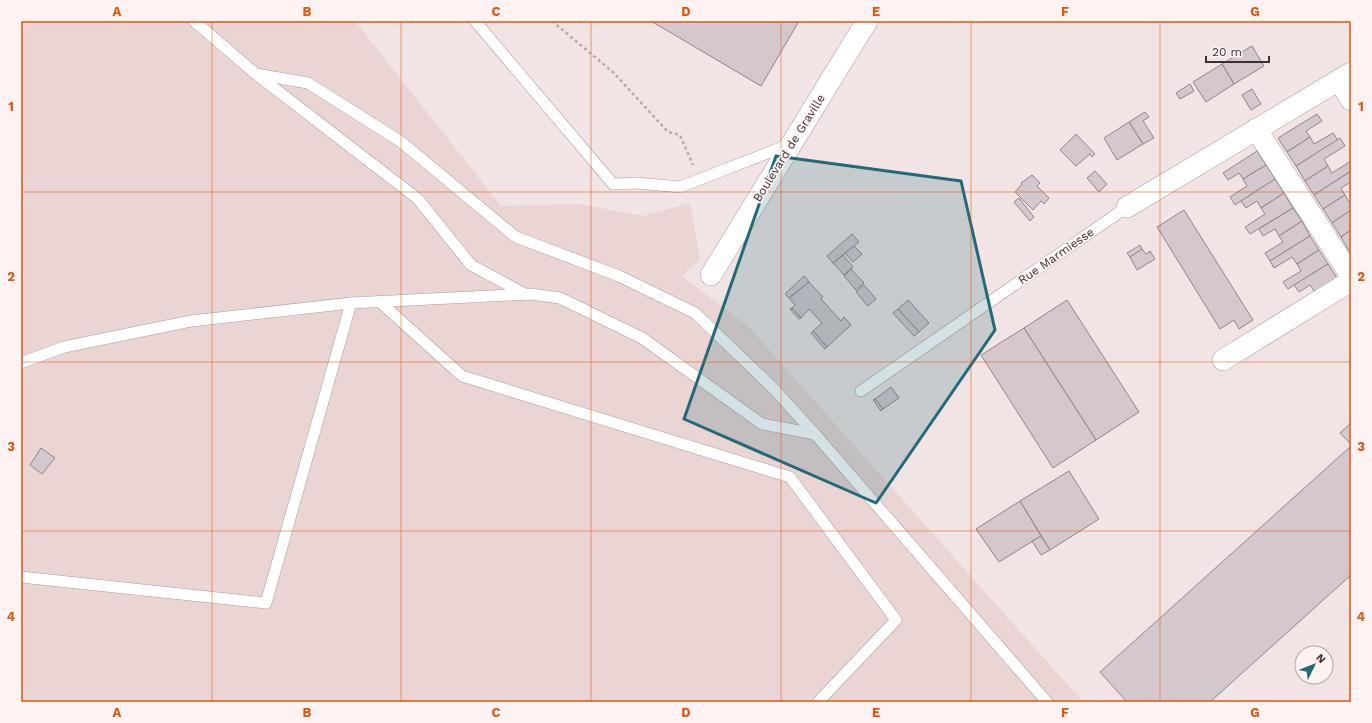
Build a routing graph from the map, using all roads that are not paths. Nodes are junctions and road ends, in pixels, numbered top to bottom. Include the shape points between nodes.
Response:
1 (194, 21) edge
2 (475, 21) edge
3 (867, 21) edge
4 (256, 74) junction
5 (1345, 77) edge
6 (1351, 100) edge
7 (1256, 129) junction
8 (792, 144) junction
9 (1127, 207) joint
10 (711, 275) dead end
11 (1351, 276) edge
12 (1351, 281) edge
13 (526, 295) junction
14 (380, 302) junction
15 (352, 303) junction
16 (1223, 360) dead end
17 (21, 363) edge
18 (861, 391) dead end
19 (815, 434) junction
20 (21, 577) edge
21 (818, 702) edge
22 (1047, 702) edge

1 - 4 lane
2 - 8 lane via 613,184 637,183 680,187
3 - 8 street, Boulevard de Graville
4 - 13 lane via 418,199 471,265
4 - 19 lane via 308,83 400,141 516,237 619,276 695,313 774,389
5 - 6 street, Rue Marmiesse
5 - 7 street, Rue Marmiesse
7 - 9 street, Rue Marmiesse
7 - 11 street
8 - 10 street, Boulevard de Graville
9 - 18 lane, Rue Marmiesse
12 - 16 street
13 - 14 lane
13 - 19 lane via 560,298 642,338 762,424
14 - 15 lane
14 - 21 lane via 462,376 790,477 896,620
15 - 17 lane via 191,321 64,347
15 - 20 lane via 266,604
19 - 22 lane

